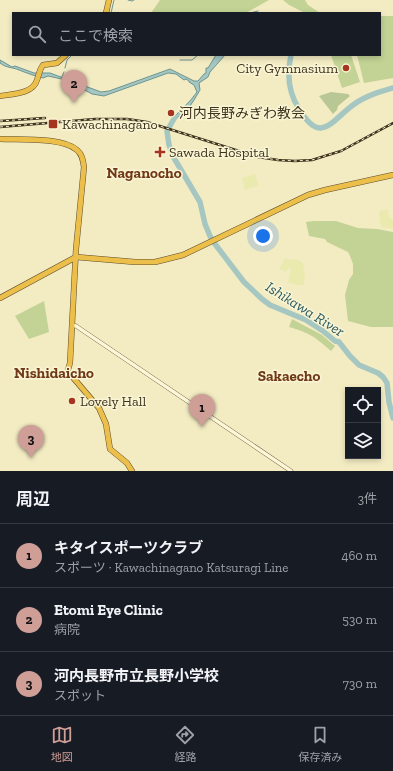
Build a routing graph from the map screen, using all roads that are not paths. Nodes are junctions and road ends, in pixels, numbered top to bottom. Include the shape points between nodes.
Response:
1 (109, 0) edge
2 (106, 12) edge
3 (65, 56) edge
4 (0, 96) edge
5 (0, 139) edge
6 (393, 175) edge
7 (76, 257) junction
8 (0, 298) edge
9 (72, 325) junction
10 (132, 471) edge
11 (291, 471) edge

1 - 2 highway
3 - 4 highway via 59,62 45,64 40,69 31,90
5 - 7 highway via 68,144 78,151 84,167
6 - 7 highway via 308,195 184,255 155,262
7 - 8 highway
7 - 9 highway
9 - 10 highway via 67,373 99,408 106,424 110,449 127,463
9 - 11 main road

